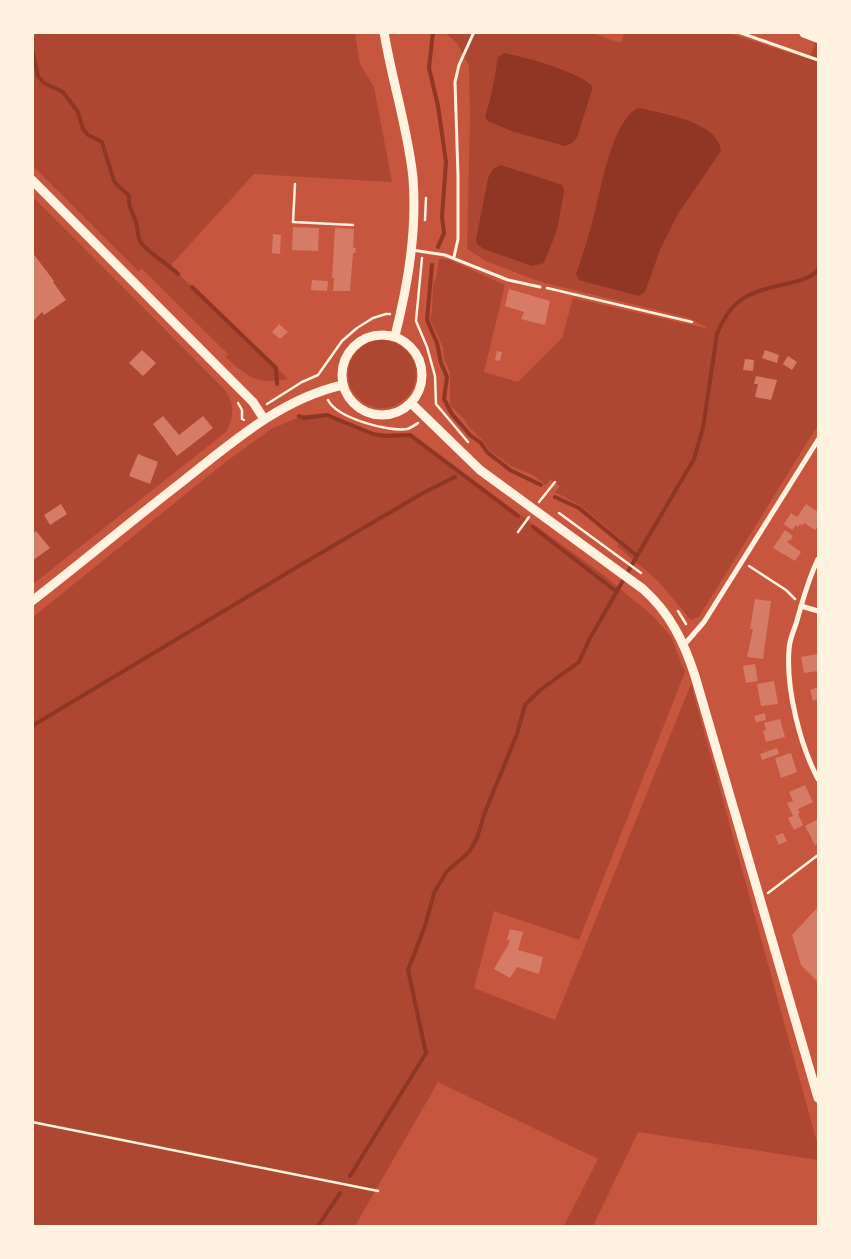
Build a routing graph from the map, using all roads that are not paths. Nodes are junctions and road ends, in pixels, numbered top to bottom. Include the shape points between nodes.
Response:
1 (384, 32) edge
2 (474, 32) edge
3 (738, 32) edge
4 (806, 32) edge
5 (818, 37) edge
6 (818, 60) edge
7 (32, 180) edge
8 (412, 250) junction
9 (454, 257) junction
10 (540, 287) road end
11 (395, 336) junction
12 (343, 385) junction
13 (411, 403) junction
14 (264, 419) junction
15 (818, 440) edge
16 (818, 559) edge
17 (32, 601) edge
18 (801, 606) junction
19 (818, 611) edge
20 (684, 644) junction
21 (818, 779) edge
22 (818, 1098) edge

1 - 8 main road via 412,178
2 - 9 lane via 458,65 455,82 458,239
3 - 6 lane
4 - 5 highway
7 - 14 main road via 198,347
8 - 9 lane
8 - 11 main road
9 - 10 lane via 508,280
11 - 12 main road via 382,334 357,342 343,364
11 - 13 main road via 409,344 422,368 419,392
12 - 13 main road via 355,405 369,413 386,415
12 - 14 main road via 295,402
13 - 20 main road via 480,470 632,580 664,611
14 - 17 main road
15 - 20 street via 704,622
16 - 18 street via 807,582
18 - 19 street
18 - 21 street via 789,648 789,683 802,738
20 - 22 main road

